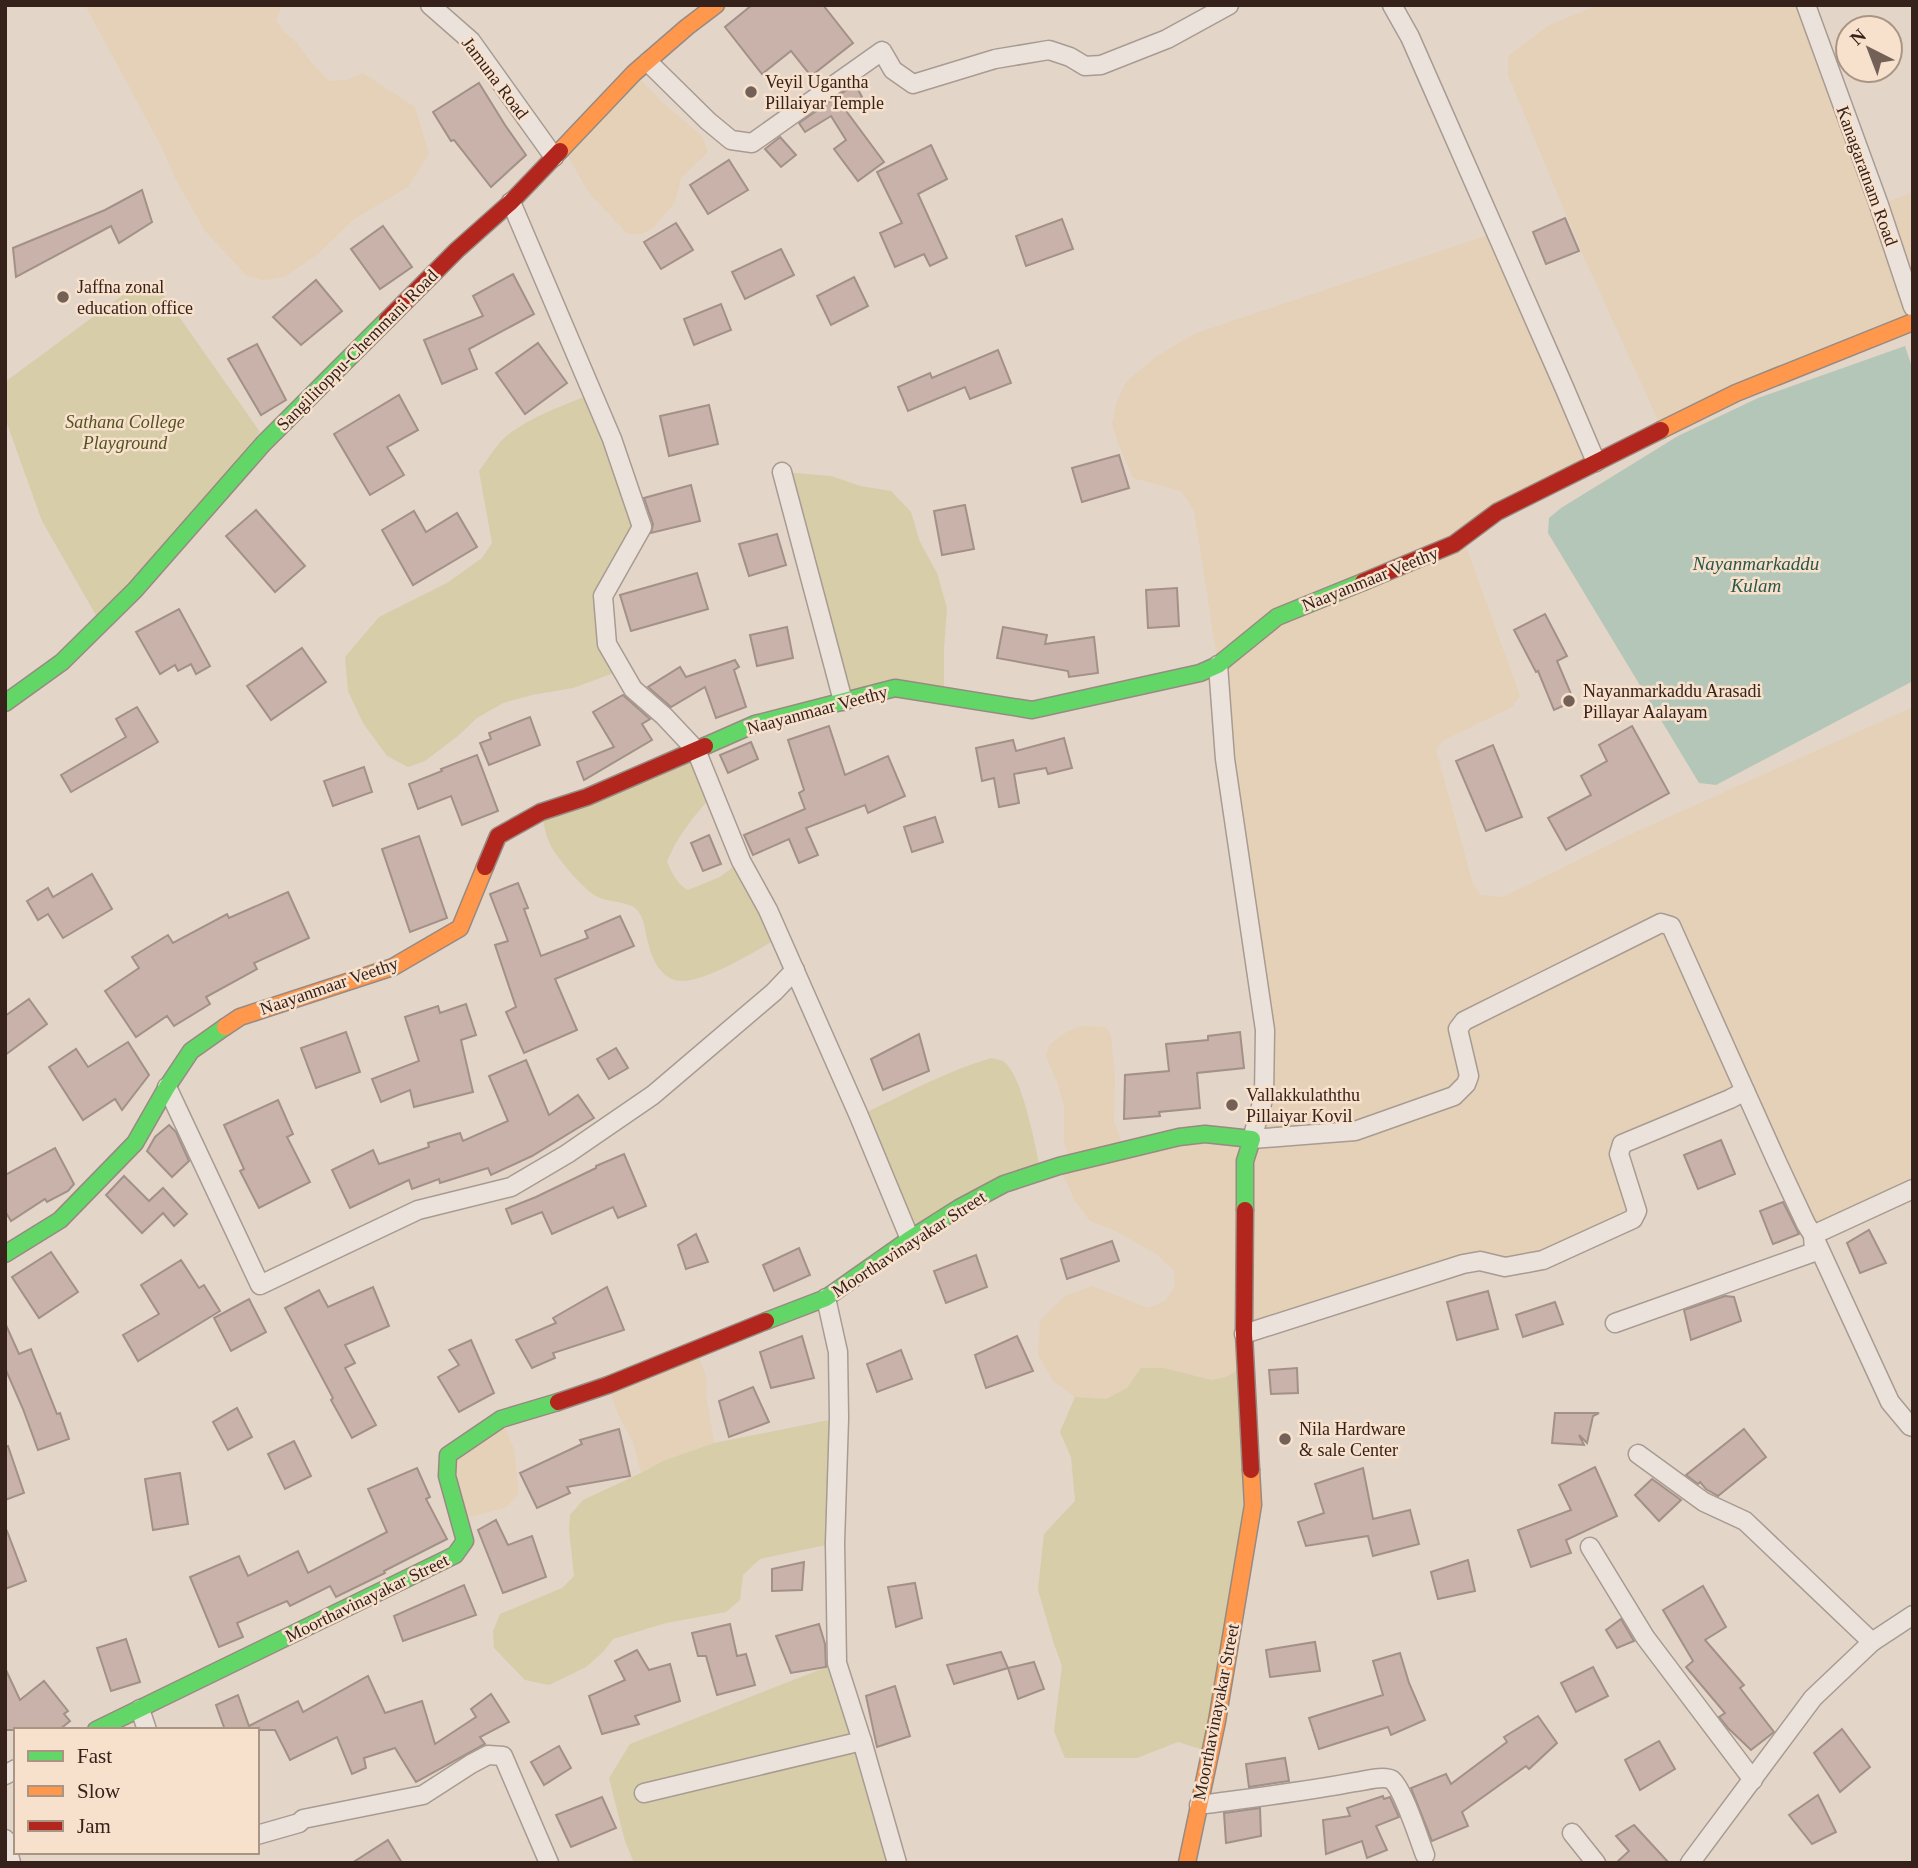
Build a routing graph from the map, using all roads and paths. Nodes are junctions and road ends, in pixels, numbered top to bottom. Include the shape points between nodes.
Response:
1 (430, 5) edge
2 (716, 5) edge
3 (1228, 5) edge
4 (1392, 5) edge
5 (1806, 5) edge
6 (648, 62) junction
7 (554, 157) junction
8 (511, 202) junction
9 (1913, 307) edge
10 (1913, 322) edge
11 (1596, 462) junction
12 (782, 472) dead end
13 (1218, 665) junction
14 (843, 701) junction
15 (5, 703) edge
16 (696, 750) junction
17 (795, 970) junction
18 (167, 1087) junction
19 (1745, 1091) junction
20 (1252, 1139) junction
21 (1913, 1189) edge
22 (1813, 1235) junction
23 (910, 1239) junction
24 (5, 1254) edge
25 (826, 1298) junction
26 (1615, 1323) dead end
27 (1244, 1334) junction
28 (1913, 1427) edge
29 (1638, 1454) dead end
30 (1590, 1547) dead end
31 (1913, 1615) edge
32 (1872, 1642) junction
33 (140, 1709) junction
34 (100, 1728) edge
35 (146, 1728) edge
36 (862, 1741) junction
37 (1753, 1780) junction
38 (644, 1793) dead end
39 (1199, 1805) junction
40 (1572, 1833) dead end
41 (259, 1834) edge
42 (5, 1839) edge
43 (1425, 1855) dead end
44 (11, 1863) edge
45 (549, 1863) edge
46 (897, 1863) edge
47 (1187, 1863) edge
48 (1596, 1863) edge
49 (1690, 1863) edge

1 - 7 street, Jamuna Road via 471,41
2 - 6 street, Sangilitoppu-Chemmani Road
3 - 6 street via 1167,38 1101,65 1085,66 1049,50 995,59 913,84 893,71 882,51 752,143 731,139
4 - 11 street via 1416,49
5 - 9 street, Kanagaratnam Road
6 - 7 street, Sangilitoppu-Chemmani Road
7 - 8 street, Sangilitoppu-Chemmani Road
8 - 15 street, Sangilitoppu-Chemmani Road via 263,444 101,624 62,662
8 - 16 street via 612,439 642,527 603,596 607,644 633,689
10 - 11 street, Naayanmaar Veethy via 1736,393
11 - 13 street, Naayanmaar Veethy via 1497,512 1454,544 1277,617
12 - 14 street
13 - 14 street, Naayanmaar Veethy via 1200,673 1032,710 895,688
13 - 20 street via 1225,759 1265,1030 1264,1096
14 - 16 street, Naayanmaar Veethy via 755,724
16 - 17 street via 741,861
16 - 18 street, Naayanmaar Veethy via 541,812 498,836 460,928 393,967 240,1017 191,1051
17 - 18 street via 653,1095 511,1187 418,1210 260,1285
17 - 23 street
18 - 24 street, Naayanmaar Veethy via 135,1143 60,1220
19 - 20 street via 1671,926 1661,923 1464,1021 1458,1029 1469,1076 1454,1096 1355,1131
19 - 22 street
19 - 27 street via 1622,1144 1619,1154 1637,1211 1633,1219 1543,1260 1505,1267 1480,1261 1463,1264
20 - 23 street, Moorthavinayakar Street via 1205,1134 1179,1137 1059,1166 1003,1184
20 - 27 street, Moorthavinayakar Street via 1245,1161
21 - 22 street
22 - 26 street via 1814,1252
22 - 28 street via 1890,1402
23 - 25 street, Moorthavinayakar Street
25 - 33 street, Moorthavinayakar Street via 608,1385 500,1419 448,1455 447,1476 465,1541 455,1556
25 - 36 street via 838,1352 837,1663
27 - 39 street, Moorthavinayakar Street via 1253,1505
29 - 32 street via 1704,1502 1745,1521
30 - 37 street via 1645,1637
31 - 32 street
32 - 37 street via 1813,1698
33 - 34 street, Moorthavinayakar Street
33 - 35 street
36 - 38 street
36 - 46 street
37 - 49 street
39 - 43 street via 1388,1778 1401,1792
39 - 47 street, Moorthavinayakar Street
40 - 48 street
41 - 45 street via 303,1819 423,1796 488,1755 503,1756
42 - 44 street

